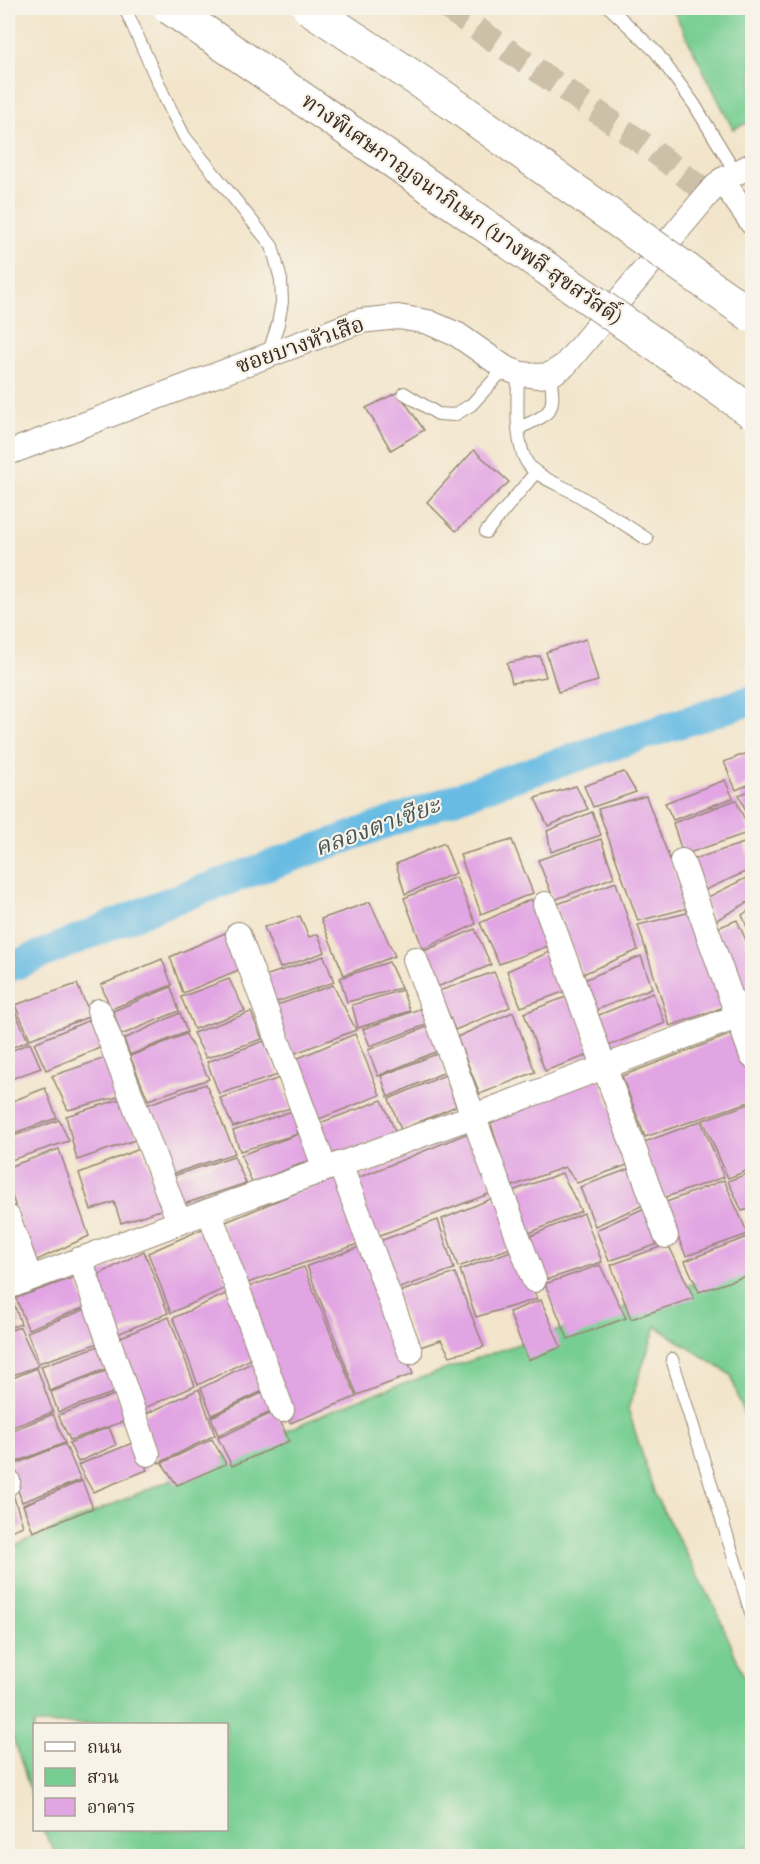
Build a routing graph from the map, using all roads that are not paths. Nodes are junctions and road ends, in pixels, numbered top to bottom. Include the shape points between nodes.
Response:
1 (126, 8) edge
2 (170, 8) edge
3 (309, 8) edge
4 (610, 8) edge
5 (737, 173) edge
6 (753, 224) edge
7 (753, 316) edge
8 (268, 355) junction
9 (512, 370) junction
10 (550, 375) junction
11 (404, 393) dead end
12 (753, 412) edge
13 (519, 428) junction
14 (8, 453) edge
15 (536, 472) junction
16 (486, 532) dead end
17 (647, 539) dead end
18 (682, 861) dead end
19 (545, 904) dead end
20 (238, 934) dead end
21 (415, 959) dead end
22 (99, 1011) dead end
23 (745, 1014) edge
24 (753, 1056) edge
25 (605, 1066) junction
26 (474, 1116) junction
27 (332, 1166) junction
28 (209, 1211) junction
29 (8, 1217) edge
30 (178, 1222) junction
31 (666, 1236) dead end
32 (80, 1259) junction
33 (30, 1278) junction
34 (534, 1280) dead end
35 (8, 1287) edge
36 (410, 1352) dead end
37 (672, 1359) dead end
38 (282, 1410) dead end
39 (148, 1454) dead end
40 (753, 1616) edge

1 - 8 lane via 184,136 272,246 282,302
2 - 12 highway, ทางพิเศษกาญจนาภิเษก (บางพลี-สุขสวัสดิ์), bridge
3 - 7 highway, bridge via 442,96
4 - 5 lane via 656,52
5 - 6 street
5 - 10 street via 701,203 565,365
8 - 9 street, ซอยบางหัวเสือ via 360,321 398,317 428,322 458,335
8 - 14 street, ซอยบางหัวเสือ
9 - 10 street
9 - 11 lane via 454,415 438,414
9 - 13 lane
10 - 13 lane via 554,399 551,408
13 - 15 lane via 522,449
15 - 16 lane
15 - 17 lane
18 - 23 street
19 - 25 street
20 - 27 street
21 - 26 street
22 - 30 street
23 - 24 street
23 - 25 street
25 - 26 street
25 - 31 street
26 - 27 street
26 - 34 street
27 - 28 street
27 - 36 street
28 - 30 street
28 - 38 street
29 - 33 street
30 - 32 street
32 - 33 street
32 - 39 street
33 - 35 street
37 - 40 lane

